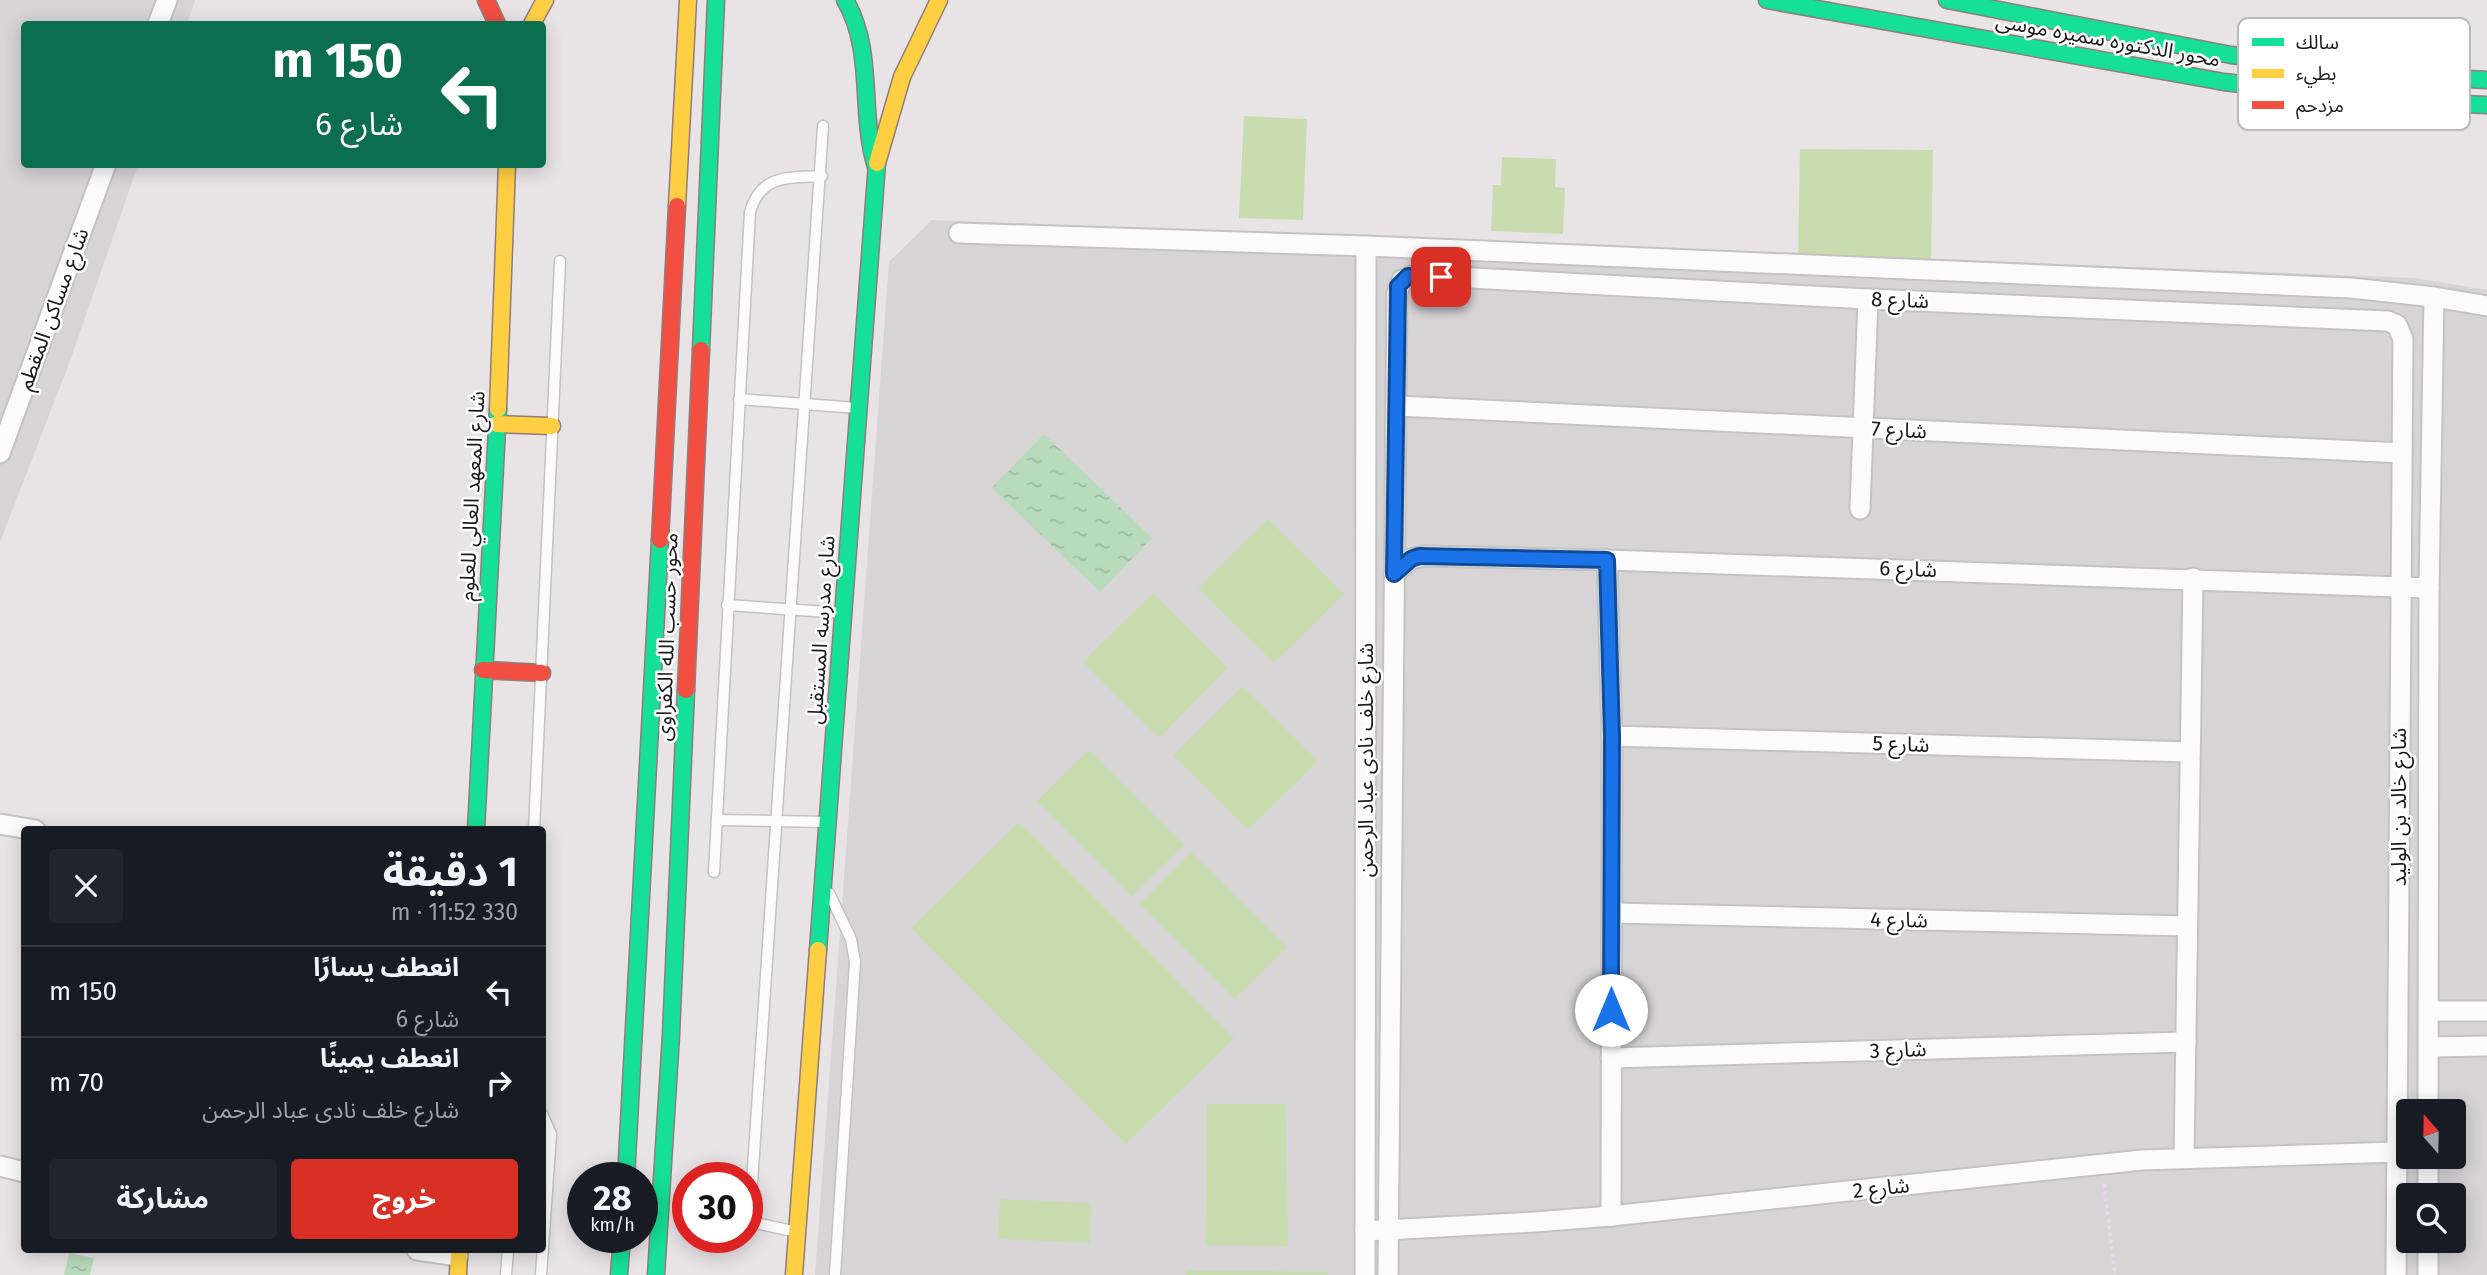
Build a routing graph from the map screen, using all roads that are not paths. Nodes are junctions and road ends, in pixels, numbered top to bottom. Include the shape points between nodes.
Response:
1 (167, 0) edge
2 (485, 0) edge
3 (545, 0) edge
4 (688, 0) edge
5 (716, 0) edge
6 (845, 0) edge
7 (939, 0) edge
8 (1766, 0) edge
9 (1947, 0) edge
10 (159, 21) edge
11 (496, 21) edge
12 (534, 21) edge
13 (2238, 56) edge
14 (2238, 84) edge
15 (823, 126) dead end
16 (876, 167) junction
17 (105, 168) edge
18 (507, 168) edge
19 (821, 176) junction
20 (958, 233) dead end
21 (1366, 246) junction
22 (560, 261) dead end
23 (1397, 293) joint
24 (2434, 297) junction
25 (1868, 299) junction
26 (2487, 306) edge
27 (2403, 339) joint
28 (739, 399) junction
29 (805, 404) junction
30 (1396, 406) junction
31 (858, 408) junction
32 (497, 424) junction
33 (552, 426) junction
34 (1863, 428) junction
35 (0, 453) edge
36 (2402, 453) junction
37 (1860, 509) dead end
38 (1367, 556) junction
39 (1607, 560) junction
40 (1394, 565) junction
41 (2193, 578) junction
42 (2401, 587) junction
43 (2429, 588) junction
44 (727, 605) junction
45 (790, 610) junction
46 (844, 614) junction
47 (483, 670) junction
48 (542, 673) junction
49 (1612, 736) junction
50 (2190, 752) junction
51 (717, 820) junction
52 (775, 820) junction
53 (828, 822) junction
54 (0, 824) edge
55 (476, 826) edge
56 (534, 826) edge
57 (21, 828) edge
58 (714, 872) dead end
59 (823, 882) junction
60 (1612, 913) junction
61 (2187, 926) junction
62 (2429, 1011) junction
63 (2487, 1011) edge
64 (2186, 1042) junction
65 (2428, 1046) junction
66 (2487, 1046) edge
67 (1611, 1058) junction
68 (2397, 1099) edge
69 (2428, 1099) edge
70 (546, 1123) edge
71 (2396, 1152) edge
72 (2184, 1158) junction
73 (627, 1162) edge
74 (0, 1166) edge
75 (2397, 1169) edge
76 (21, 1171) edge
77 (546, 1204) edge
78 (1611, 1216) junction
79 (1388, 1230) junction
80 (1366, 1231) junction
81 (797, 1232) junction
82 (429, 1253) edge
83 (508, 1253) edge
84 (543, 1253) edge
85 (621, 1253) edge
86 (2428, 1253) edge
87 (458, 1260) edge
88 (506, 1275) edge
89 (541, 1275) edge
90 (619, 1275) edge
91 (656, 1275) edge
92 (794, 1275) edge
93 (835, 1275) edge
94 (1365, 1275) edge
95 (1388, 1275) edge
96 (2396, 1275) edge
97 (2428, 1275) edge

1 - 10 street
2 - 11 main road
3 - 12 main road
4 - 73 main road, محور حسب الله الكفراوى
5 - 91 main road, محور حسب الله الكفراوى
6 - 16 main road via 861,36 866,130
7 - 16 main road, شارع مدرسه المستقبل via 902,77
8 - 14 main road, محور الدكتوره سميره موسى
9 - 13 main road, محور الدكتوره سميره موسى
15 - 19 lane
16 - 31 main road, شارع مدرسه المستقبل
17 - 35 street, شارع مساكن المقطم
18 - 32 main road, شارع المعهد العالي للعلوم
19 - 28 lane via 772,181 754,197
19 - 29 lane
20 - 21 street
21 - 24 street via 2351,288
21 - 38 street, شارع خلف نادى عباد الرحمن
22 - 33 lane
23 - 25 street, شارع 8 via 1402,280 1415,275
23 - 30 street, شارع خلف نادى عباد الرحمن
24 - 26 street
24 - 43 street, شارع خالد بن الوليد
25 - 27 street, شارع 8 via 2388,321 2400,329
25 - 34 street
27 - 36 street, شارع خالد بن الوليد
28 - 29 lane
28 - 44 lane
29 - 31 lane
29 - 45 lane
30 - 34 street, شارع 7
30 - 40 street, شارع خلف نادى عباد الرحمن
31 - 46 main road, شارع مدرسه المستقبل
32 - 33 main road
32 - 47 main road, شارع المعهد العالي للعلوم
33 - 48 lane
34 - 36 street, شارع 7
34 - 37 street
36 - 42 street, شارع خالد بن الوليد
38 - 40 street
38 - 80 street, شارع خلف نادى عباد الرحمن
39 - 40 street, شارع 6 via 1419,556
39 - 41 street, شارع 6
39 - 49 street
40 - 79 street, شارع خلف نادى عباد الرحمن
41 - 42 street, شارع 6
41 - 50 street
42 - 43 street, شارع 6
42 - 68 street, شارع خالد بن الوليد
43 - 62 street, شارع خالد بن الوليد
44 - 45 lane
44 - 51 lane
45 - 46 lane
45 - 52 lane
46 - 53 main road, شارع مدرسه المستقبل
47 - 48 main road
47 - 55 main road, شارع المعهد العالي للعلوم
48 - 56 lane
49 - 50 street, شارع 5
49 - 60 street
50 - 61 street
51 - 52 lane
51 - 58 lane
52 - 53 lane
52 - 81 lane via 750,1217 756,1223
53 - 59 main road, شارع مدرسه المستقبل
54 - 57 street
59 - 81 main road, شارع مدرسه المستقبل
59 - 93 lane via 851,939 855,962
60 - 61 street, شارع 4
60 - 67 street
61 - 64 street
62 - 63 street
62 - 65 street, شارع خالد بن الوليد
64 - 67 street, شارع 3
64 - 72 street
65 - 66 street
65 - 69 street, شارع خالد بن الوليد
67 - 78 street
70 - 77 lane via 551,1134
71 - 72 street, شارع 2
72 - 78 street, شارع 2
74 - 76 street
75 - 96 street, شارع خالد بن الوليد
78 - 79 street, شارع 2
79 - 80 street, شارع 2
79 - 95 street, شارع خلف نادى عباد الرحمن
80 - 94 street, شارع خلف نادى عباد الرحمن
81 - 92 main road, شارع مدرسه المستقبل
82 - 87 street
83 - 88 lane
84 - 89 lane
85 - 90 main road
86 - 97 street

